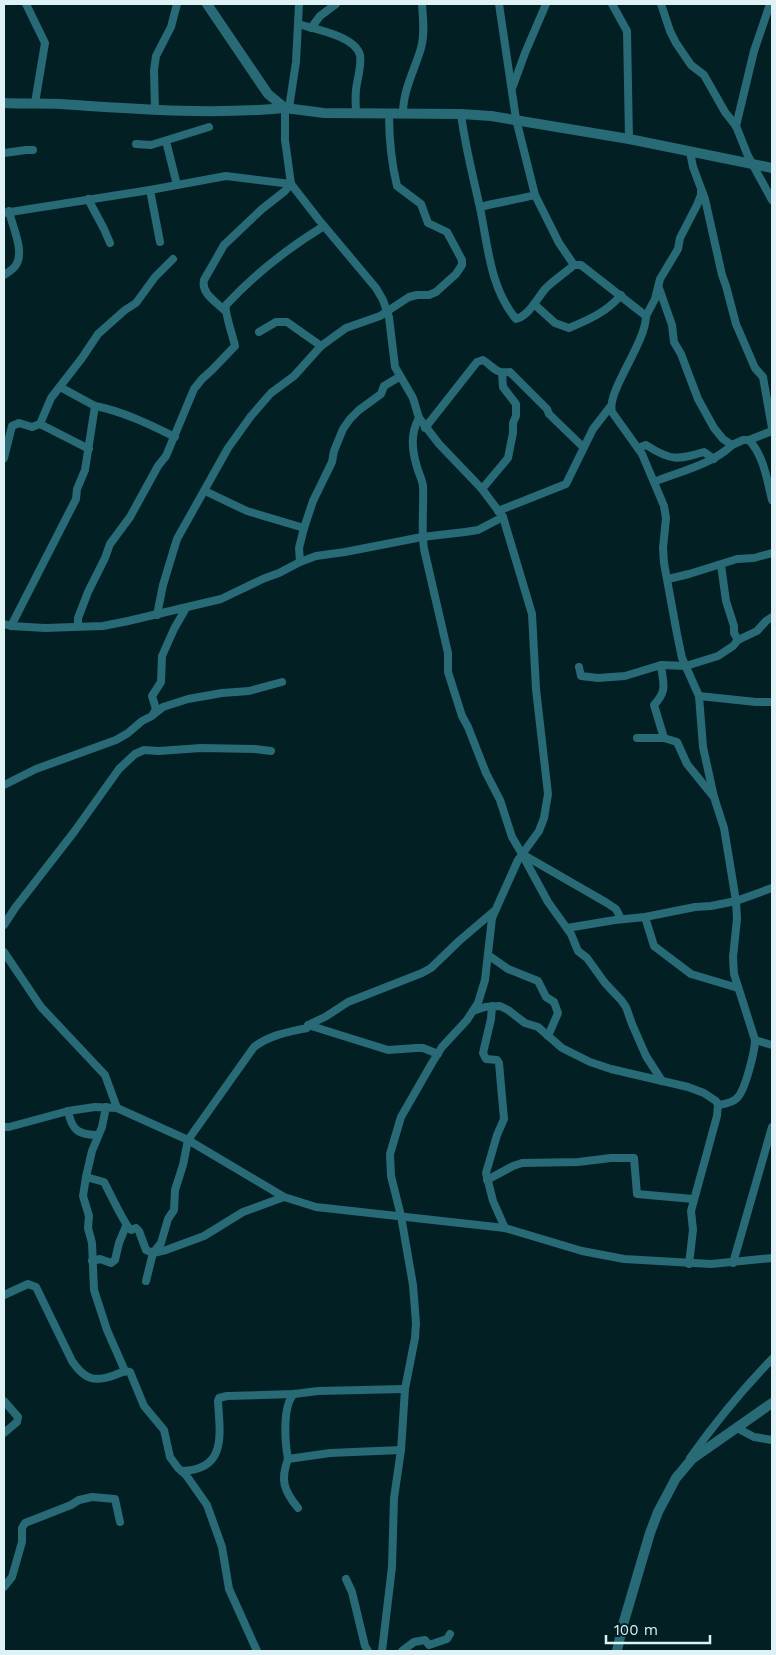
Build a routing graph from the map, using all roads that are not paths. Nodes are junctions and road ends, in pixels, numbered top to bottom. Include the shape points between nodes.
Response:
1 (26, 4) edge
2 (178, 4) edge
3 (207, 4) edge
4 (299, 4) edge
5 (336, 4) edge
6 (422, 4) edge
7 (499, 4) edge
8 (546, 4) edge
9 (612, 4) edge
10 (661, 4) edge
11 (770, 4) edge
12 (298, 24) junction
13 (311, 28) junction
14 (512, 88) junction
15 (4, 103) edge
16 (35, 103) junction
17 (287, 108) junction
18 (155, 110) junction
19 (389, 113) junction
20 (403, 113) junction
21 (356, 114) junction
22 (461, 114) junction
23 (516, 119) junction
24 (736, 126) junction
25 (208, 127) dead end
26 (629, 139) junction
27 (166, 141) junction
28 (136, 144) dead end
29 (34, 150) dead end
30 (690, 152) junction
31 (4, 153) edge
32 (752, 164) junction
33 (772, 168) edge
34 (291, 184) junction
35 (176, 186) junction
36 (701, 186) junction
37 (150, 190) junction
38 (536, 195) junction
39 (88, 199) junction
40 (772, 200) edge
41 (480, 207) junction
42 (6, 212) edge
43 (324, 226) junction
44 (160, 242) dead end
45 (110, 243) dead end
46 (173, 259) dead end
47 (574, 265) junction
48 (4, 275) edge
49 (659, 288) junction
50 (621, 295) junction
51 (534, 304) junction
52 (224, 310) junction
53 (387, 311) junction
54 (646, 316) junction
55 (259, 332) dead end
56 (321, 346) junction
57 (502, 373) junction
58 (399, 376) junction
59 (60, 387) junction
60 (95, 406) junction
61 (610, 406) junction
62 (419, 418) junction
63 (40, 424) junction
64 (425, 428) junction
65 (772, 429) edge
66 (175, 437) junction
67 (748, 440) junction
68 (732, 445) junction
69 (584, 447) junction
70 (638, 448) junction
71 (89, 449) junction
72 (4, 458) edge
73 (714, 459) junction
74 (772, 462) edge
75 (762, 463) junction
76 (654, 482) junction
77 (482, 489) junction
78 (205, 491) junction
79 (772, 500) edge
80 (501, 514) junction
81 (304, 528) junction
82 (422, 537) junction
83 (772, 553) edge
84 (300, 562) junction
85 (721, 565) junction
86 (668, 579) junction
87 (186, 608) junction
88 (157, 615) junction
89 (772, 618) edge
90 (7, 625) edge
91 (78, 626) junction
92 (738, 640) junction
93 (662, 665) junction
94 (686, 666) junction
95 (579, 667) dead end
96 (282, 682) dead end
97 (698, 696) junction
98 (772, 702) edge
99 (152, 716) junction
100 (637, 738) dead end
101 (664, 738) junction
102 (271, 751) dead end
103 (4, 785) edge
104 (714, 797) junction
105 (522, 854) junction
106 (772, 888) edge
107 (736, 901) junction
108 (496, 910) junction
109 (645, 917) junction
110 (622, 919) junction
111 (4, 925) edge
112 (567, 928) junction
113 (4, 952) edge
114 (488, 955) junction
115 (738, 988) junction
116 (492, 1006) junction
117 (473, 1011) junction
118 (308, 1025) junction
119 (548, 1036) junction
120 (756, 1040) junction
121 (772, 1045) edge
122 (438, 1054) junction
123 (662, 1081) junction
124 (718, 1106) junction
125 (106, 1107) junction
126 (118, 1108) junction
127 (68, 1111) junction
128 (4, 1127) edge
129 (772, 1127) edge
130 (98, 1135) junction
131 (188, 1140) junction
132 (86, 1176) junction
133 (487, 1180) junction
134 (284, 1198) junction
135 (693, 1199) junction
136 (402, 1216) junction
137 (126, 1226) junction
138 (505, 1228) junction
139 (153, 1253) junction
140 (772, 1258) edge
141 (92, 1261) junction
142 (733, 1263) junction
143 (689, 1264) junction
144 (146, 1281) dead end
145 (4, 1295) edge
146 (772, 1359) edge
147 (125, 1371) junction
148 (405, 1389) junction
149 (294, 1394) junction
150 (4, 1401) edge
151 (772, 1403) edge
152 (737, 1428) junction
153 (4, 1433) edge
154 (772, 1440) edge
155 (402, 1450) junction
156 (288, 1458) junction
157 (683, 1468) junction
158 (182, 1471) junction
159 (298, 1508) dead end
160 (120, 1522) dead end
161 (346, 1578) dead end
162 (4, 1587) edge
163 (450, 1634) dead end
164 (256, 1651) edge
165 (368, 1651) edge
166 (382, 1651) edge
167 (402, 1651) edge
168 (617, 1651) edge

1 - 16 street via 45,43
2 - 18 street via 171,27 156,56
3 - 17 street via 268,94
4 - 12 street
5 - 13 street
6 - 20 street via 422,46 404,98
7 - 14 street
8 - 14 street
9 - 26 street via 627,31
10 - 24 street via 679,48 691,65 704,75
11 - 24 street via 754,52
12 - 13 street
12 - 17 street via 295,74
13 - 21 street via 353,43 358,52
14 - 23 street
15 - 16 street
16 - 18 street
17 - 18 street via 246,112
17 - 21 street
17 - 34 street via 285,140
19 - 20 street
19 - 21 street
19 - 53 street via 389,141 397,186 421,204 428,223 446,232 462,265 436,292 409,297
20 - 22 street
22 - 23 street
22 - 41 street
23 - 26 street
23 - 38 street
24 - 32 street
25 - 27 street
26 - 30 street
27 - 28 street
27 - 35 street
29 - 31 street
30 - 32 street
30 - 36 street
32 - 33 street
32 - 40 street
34 - 35 street via 226,176
34 - 43 street
34 - 52 street via 224,245 204,280 202,286 206,293
35 - 37 street
36 - 49 street via 701,195 678,249 660,279
36 - 65 street via 736,324 755,368 763,377
37 - 39 street
37 - 44 street
38 - 41 street
38 - 47 street via 558,243
39 - 42 street
39 - 45 street
41 - 51 street via 492,273 510,312 516,319 520,318
42 - 48 street via 20,253 17,264
43 - 52 street via 276,259 234,296
43 - 53 street via 376,288
46 - 59 street via 136,303 98,334
47 - 50 street via 581,265
47 - 51 street
49 - 54 street
49 - 68 street via 672,325 674,342 698,399 714,428
50 - 51 street via 591,319 569,328 555,323
50 - 54 street
52 - 66 street via 235,346 194,389
53 - 56 street via 346,328
53 - 58 street via 393,359
54 - 61 street via 630,364
55 - 56 street via 276,322 287,322
56 - 78 street via 294,376 271,393 246,422
57 - 64 street via 483,360 477,362
57 - 69 street via 510,372
57 - 77 street via 503,387 516,404 513,434 508,458
58 - 62 street via 413,398
58 - 81 street via 384,386 381,394 359,410 343,429
59 - 60 street
59 - 63 street via 51,398
60 - 66 street
60 - 71 street
61 - 69 street
61 - 70 street
62 - 64 street
62 - 82 street via 412,440 423,484
63 - 71 street
63 - 72 street via 12,426
64 - 77 street
65 - 67 street
66 - 91 street via 130,517 110,544 88,592
67 - 68 street
67 - 75 street via 756,447
68 - 73 street
69 - 80 street via 566,484
70 - 73 street via 646,445 679,459 704,452
70 - 76 street
71 - 90 street via 71,511
73 - 76 street
74 - 75 street
75 - 79 street
76 - 86 street via 666,518 663,548
77 - 80 street
78 - 81 street via 247,511
78 - 88 street via 177,539
80 - 82 street via 478,530
80 - 105 street via 532,614 538,711 548,788 544,818 535,838
81 - 84 street via 299,548
82 - 84 street via 316,556
82 - 105 street via 448,653 451,684 500,800 512,838
83 - 85 street
84 - 87 street via 222,599
85 - 86 street
85 - 92 street via 726,601
86 - 94 street via 678,644
87 - 88 street
87 - 99 street via 162,656 161,682 152,696 156,709
88 - 91 street via 103,626
89 - 92 street via 757,631
90 - 91 street
92 - 94 street via 718,656
93 - 94 street
93 - 95 street via 625,676 598,678 581,676
93 - 101 street via 664,692 654,705
94 - 97 street
96 - 99 street via 249,691 188,699 163,707
97 - 98 street
97 - 104 street via 702,747
99 - 103 street via 116,740 36,769
100 - 101 street
101 - 104 street via 677,742 687,764
102 - 111 street via 201,748 144,750 135,754 119,769
104 - 107 street via 724,828
105 - 108 street
105 - 110 street via 606,903
105 - 112 street via 548,902
106 - 107 street
107 - 109 street
107 - 115 street via 733,957
108 - 114 street via 490,926
108 - 118 street via 431,968 348,1002
109 - 110 street
109 - 115 street via 654,946 691,974
110 - 112 street
112 - 123 street via 578,950 622,1000 646,1056
113 - 126 street via 41,1007 108,1078
114 - 117 street via 485,980
114 - 119 street via 508,969 538,981 546,997 554,1002 558,1013
115 - 120 street
116 - 117 street
116 - 119 street via 508,1010
116 - 133 street via 483,1053 486,1059 499,1063 504,1120 488,1165
117 - 122 street
118 - 122 street via 388,1050 424,1048
118 - 131 street via 254,1047
119 - 123 street via 562,1048 590,1062
120 - 121 street
120 - 124 street via 738,1098
122 - 136 street via 401,1117 390,1154
123 - 124 street via 704,1093 712,1097
124 - 135 street
125 - 126 street
125 - 127 street
125 - 130 street
126 - 131 street
127 - 128 street
127 - 130 street via 72,1125 84,1135
129 - 142 street
130 - 132 street
131 - 134 street
131 - 139 street via 175,1190 174,1210 168,1218 161,1243
132 - 137 street via 104,1182
132 - 141 street via 83,1196 89,1216
133 - 135 street via 522,1164 634,1158 637,1194
133 - 138 street via 492,1201
134 - 136 street via 316,1207
134 - 139 street via 243,1212 204,1236
135 - 143 street
136 - 138 street
136 - 148 street via 414,1285 416,1323
137 - 139 street via 131,1230 136,1228 146,1250
137 - 141 street via 116,1260 111,1263 100,1259
138 - 143 street via 596,1254
139 - 144 street
140 - 142 street
141 - 147 street via 94,1290
142 - 143 street
145 - 147 street via 28,1284 36,1287 72,1362 86,1377 103,1379
146 - 157 street via 720,1417
147 - 158 street via 130,1372 144,1406 164,1430 170,1457
148 - 149 street
148 - 155 street
149 - 156 street via 290,1399 285,1443
149 - 158 street via 219,1398 220,1434 216,1455 212,1462 200,1469
150 - 153 street via 18,1417 17,1422
151 - 152 street
152 - 154 street via 754,1437
152 - 157 street
155 - 156 street
155 - 166 street via 394,1498 392,1567
156 - 159 street via 284,1471 285,1486 288,1496
157 - 168 street via 650,1533
158 - 164 street via 208,1505 222,1547 230,1589
160 - 162 street via 115,1499 103,1497 79,1500 25,1523 12,1577
161 - 165 street
163 - 167 street via 447,1639 429,1645 425,1640 414,1642

